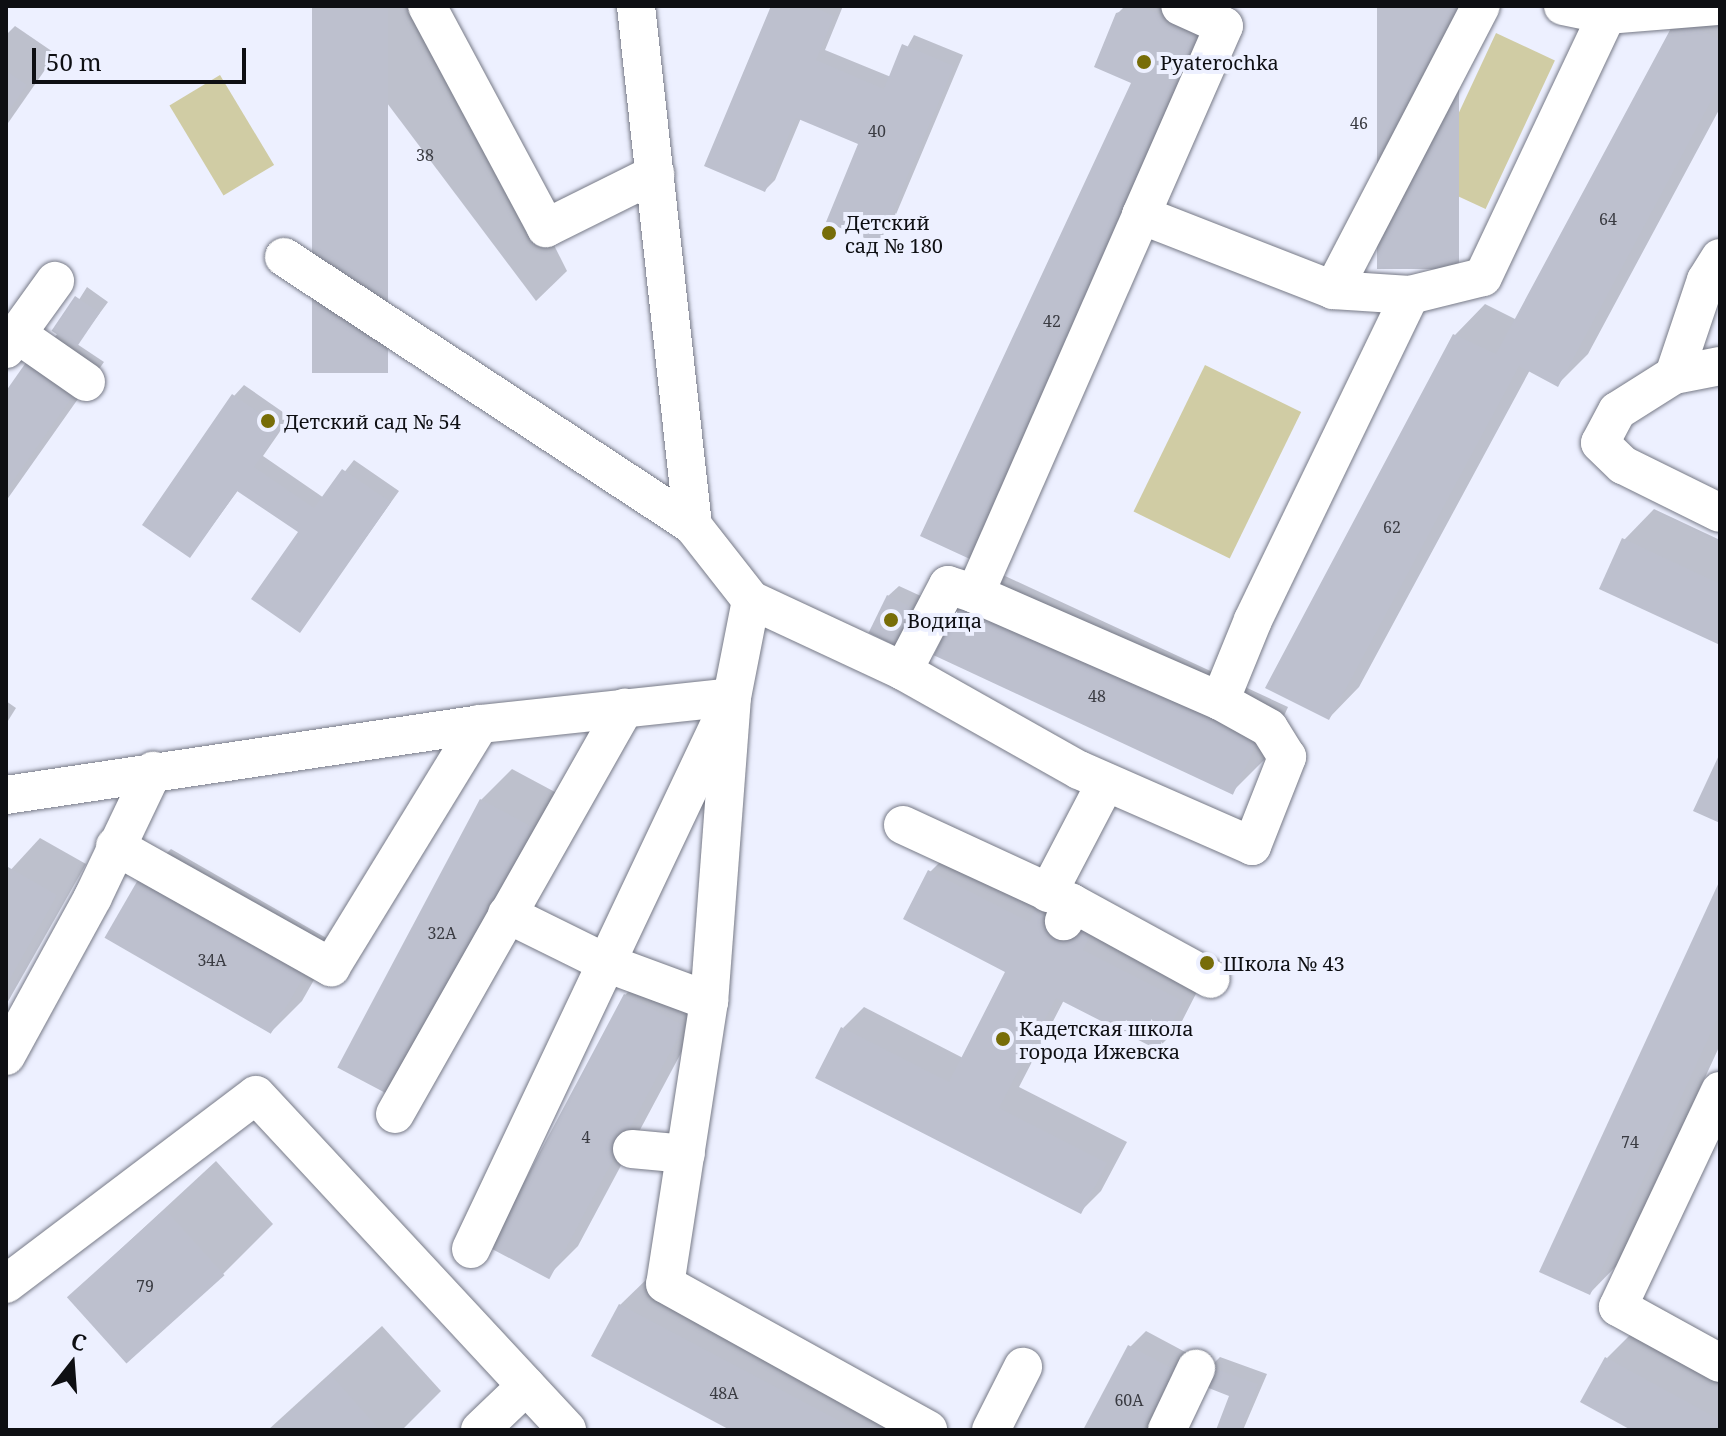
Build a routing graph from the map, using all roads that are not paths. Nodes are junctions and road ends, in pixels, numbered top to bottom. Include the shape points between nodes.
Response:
1 (427, 6) edge
2 (636, 6) edge
3 (1180, 6) edge
4 (1481, 6) edge
5 (1563, 6) edge
6 (1720, 6) edge
7 (1607, 15) junction
8 (655, 174) junction
9 (1141, 215) junction
10 (284, 257) dead end
11 (1720, 258) edge
12 (55, 281) dead end
13 (1333, 290) junction
14 (1410, 295) junction
15 (12, 342) edge
16 (1720, 366) edge
17 (1674, 375) junction
18 (86, 382) dead end
19 (1720, 513) edge
20 (693, 526) junction
21 (975, 594) junction
22 (751, 600) junction
23 (903, 671) junction
24 (732, 697) junction
25 (1220, 701) junction
26 (625, 708) junction
27 (480, 724) junction
28 (153, 771) junction
29 (1106, 782) junction
30 (6, 795) edge
31 (903, 825) dead end
32 (115, 846) junction
33 (1062, 906) junction
34 (507, 914) junction
35 (606, 963) junction
36 (1211, 979) dead end
37 (709, 1001) junction
38 (6, 1056) edge
39 (1720, 1091) edge
40 (395, 1114) dead end
41 (632, 1149) dead end
42 (686, 1154) junction
43 (471, 1249) dead end
44 (6, 1284) edge
45 (1720, 1363) edge
46 (1023, 1367) dead end
47 (1196, 1369) dead end
48 (526, 1386) junction
49 (480, 1430) edge
50 (567, 1430) edge
51 (928, 1430) edge
52 (991, 1430) edge
53 (1167, 1430) edge

1 - 8 lane via 546,228
2 - 8 lane
3 - 9 lane via 1224,26
4 - 13 lane
5 - 7 lane
6 - 7 lane
7 - 14 lane via 1483,277
8 - 20 lane
9 - 13 lane
9 - 21 lane
10 - 20 lane
11 - 17 lane via 1706,280
12 - 15 lane
13 - 14 lane
14 - 25 lane via 1253,620
15 - 18 lane
16 - 17 lane
17 - 19 lane via 1617,411 1600,443 1623,465
20 - 22 lane
21 - 23 lane via 948,585
21 - 25 lane
22 - 23 lane
22 - 24 lane
23 - 29 lane via 991,724
24 - 26 lane
24 - 35 lane
24 - 37 lane
25 - 29 lane via 1269,728 1287,757 1252,846
26 - 27 lane
26 - 34 lane
27 - 28 lane
27 - 32 lane via 331,967
28 - 30 lane
28 - 32 lane
29 - 33 lane
31 - 33 lane
32 - 38 lane
33 - 36 lane
34 - 35 lane
34 - 40 lane
35 - 37 lane
35 - 43 lane
37 - 42 lane
39 - 45 lane via 1618,1307
41 - 42 lane
42 - 51 lane via 665,1284
44 - 48 lane via 256,1095
46 - 52 lane
47 - 53 lane
48 - 49 lane
48 - 50 lane

